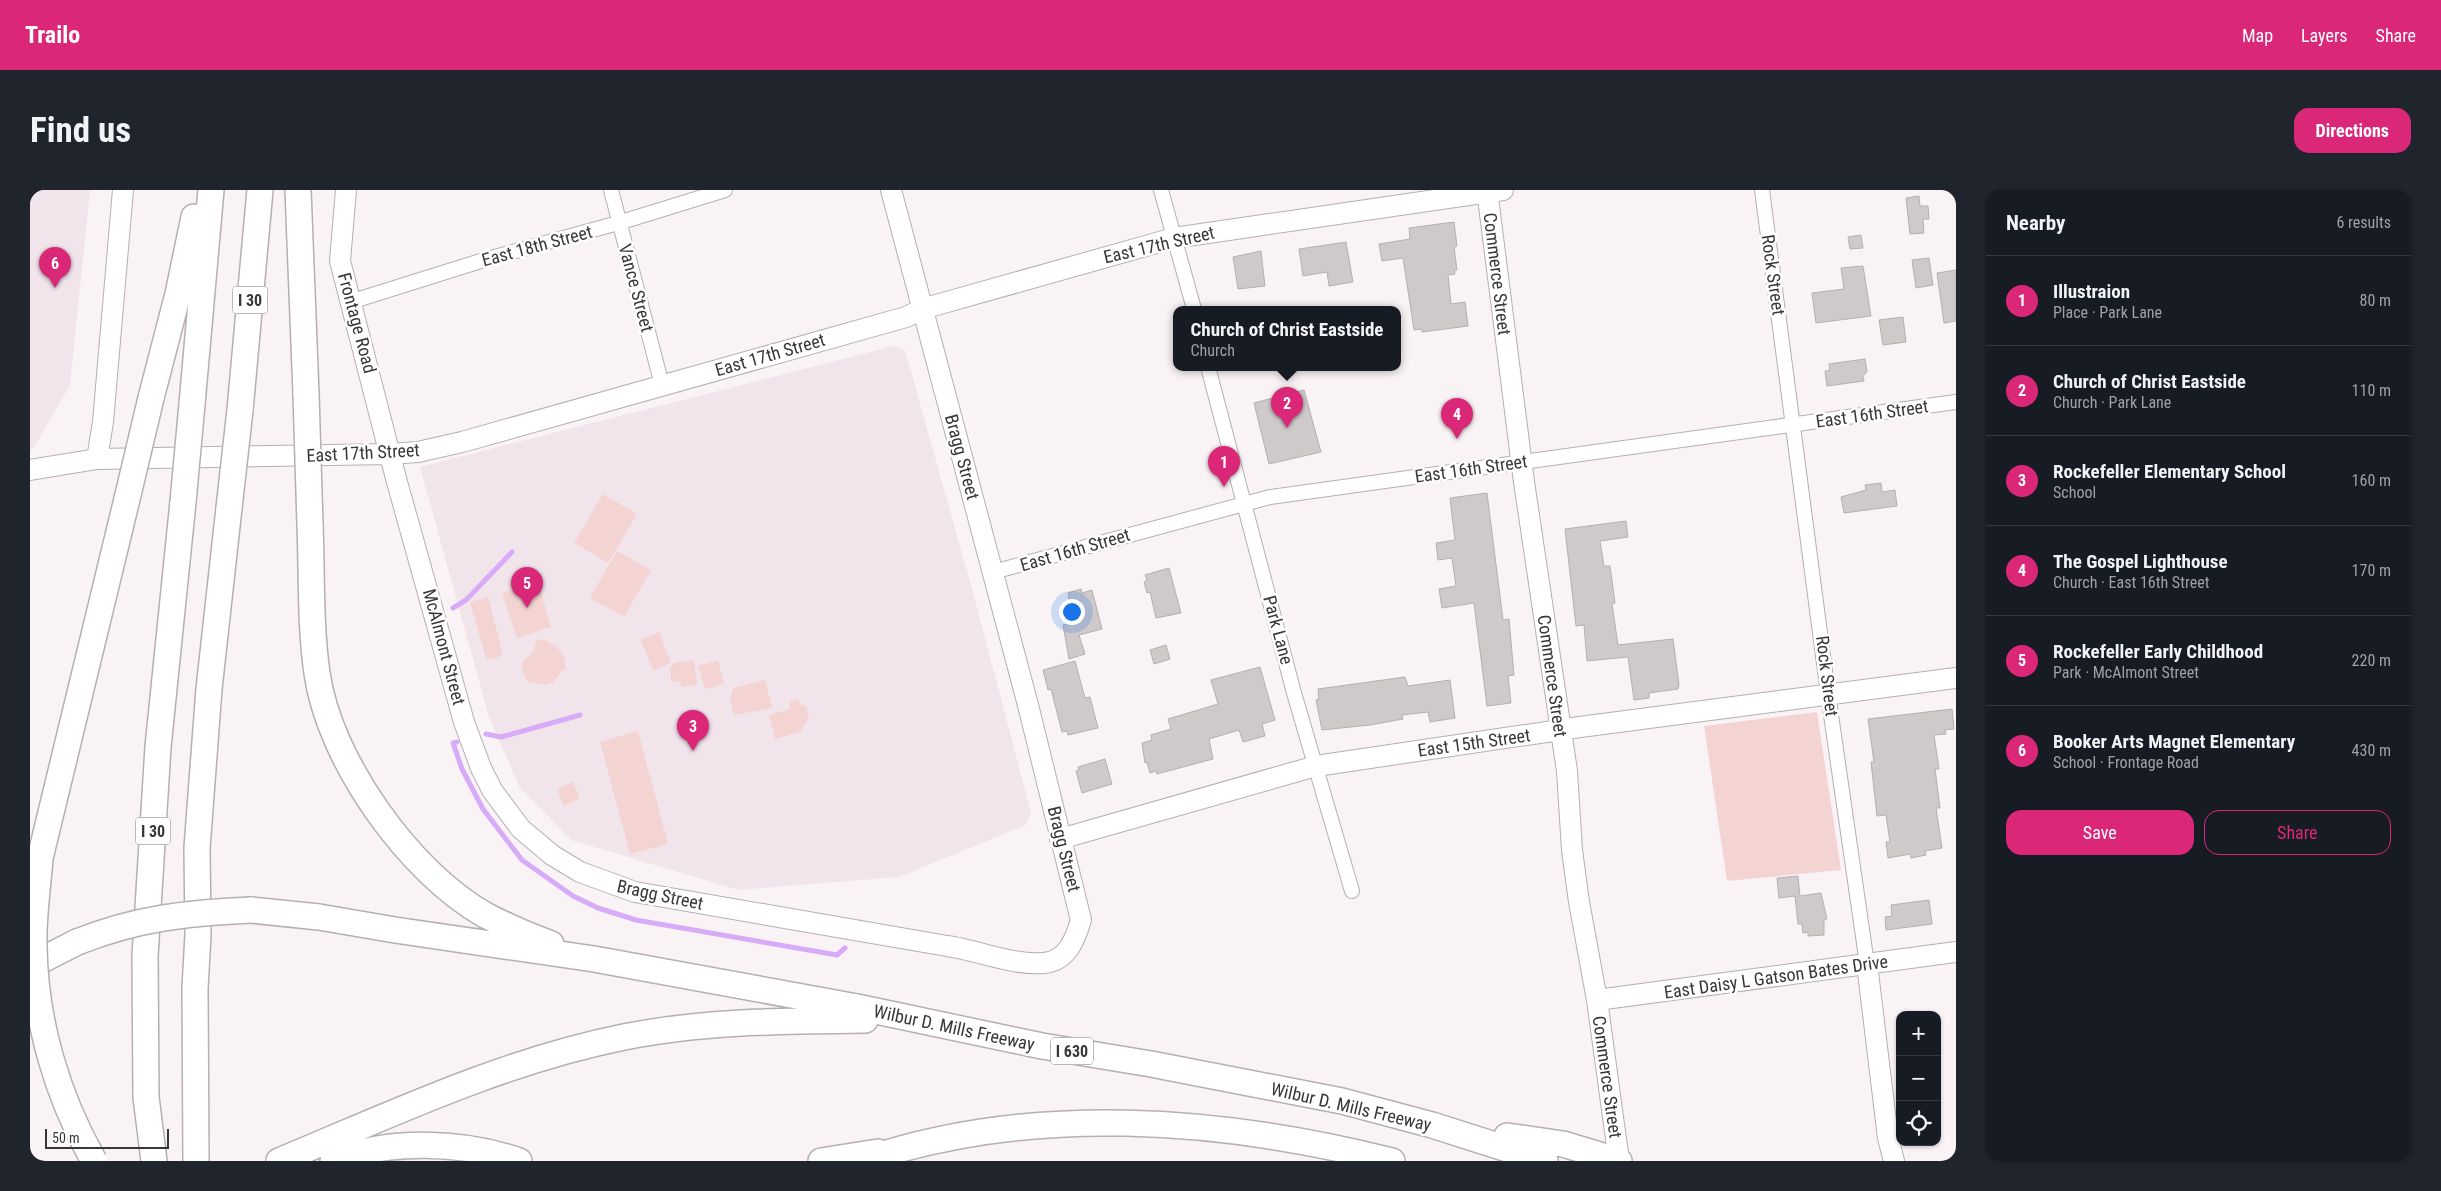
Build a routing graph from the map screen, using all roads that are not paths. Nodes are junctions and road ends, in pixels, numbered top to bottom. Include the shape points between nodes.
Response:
1 (123, 190) edge
2 (200, 190) edge
3 (211, 190) edge
4 (260, 190) edge
5 (298, 190) edge
6 (346, 190) edge
7 (611, 190) edge
8 (724, 190) edge
9 (891, 190) edge
10 (1161, 190) edge
11 (1762, 190) edge
12 (1493, 191) edge
13 (618, 223) junction
14 (1174, 238) junction
15 (350, 302) junction
16 (1193, 306) edge
17 (922, 309) junction
18 (1209, 371) edge
19 (662, 385) junction
20 (1956, 402) edge
21 (1793, 424) junction
22 (390, 454) junction
23 (97, 459) junction
24 (1521, 462) junction
25 (30, 470) edge
26 (1244, 503) junction
27 (993, 572) junction
28 (1956, 678) edge
29 (1828, 694) junction
30 (1561, 731) junction
31 (1316, 766) junction
32 (521, 829) joint
33 (1060, 839) junction
34 (1352, 891) dead end
35 (1956, 952) edge
36 (594, 959) junction
37 (1867, 964) junction
38 (30, 966) edge
39 (1596, 1000) junction
40 (908, 1019) junction
41 (1432, 1125) junction
42 (920, 1145) junction
43 (94, 1161) edge
44 (154, 1161) edge
45 (196, 1161) edge
46 (279, 1161) edge
47 (333, 1161) edge
48 (518, 1161) edge
49 (821, 1161) edge
50 (862, 1161) edge
51 (1392, 1161) edge
52 (1545, 1161) edge
53 (1619, 1161) edge
54 (1894, 1161) edge

1 - 23 street
2 - 43 highway, bridge via 178,294 40,858 34,946 39,1010 55,1077
3 - 44 highway, I 30, bridge via 158,748 145,956 146,1096
4 - 45 highway, I 30, bridge via 240,410 208,689 198,848
5 - 36 highway, bridge via 317,674 333,730 361,785 392,832 442,883 485,915 540,940
6 - 15 street, Frontage Road via 340,260
7 - 13 street, Vance Street
8 - 13 street, East 18th Street
9 - 17 street, Bragg Street
10 - 14 street
11 - 21 street, Rock Street
12 - 14 street, East 17th Street
12 - 24 street, Commerce Street
13 - 15 street, East 18th Street via 486,259
13 - 19 street, Vance Street
14 - 16 street
14 - 17 street, East 17th Street
15 - 22 street, Frontage Road
17 - 19 street, East 17th Street via 906,317
17 - 27 street, Bragg Street
18 - 26 street, Park Lane
19 - 22 street, East 17th Street via 462,442 418,452
20 - 21 street, East 16th Street
21 - 24 street, East 16th Street
21 - 29 street, Rock Street
22 - 23 street, East 17th Street
22 - 32 street, McAlmont Street via 464,722 492,790
23 - 25 street, East 17th Street
24 - 26 street, East 16th Street
24 - 30 street, Commerce Street
26 - 27 street, East 16th Street
26 - 31 street, Park Lane
27 - 33 street, Bragg Street
28 - 29 street, East 15th Street
29 - 30 street, East 15th Street
29 - 37 street, Rock Street
30 - 31 street, East 15th Street
30 - 39 street, Commerce Street via 1575,867
31 - 33 street, East 15th Street
31 - 34 street, Park Lane
32 - 33 street, Bragg Street via 561,862 636,892 1044,963 1059,959 1070,949 1081,920
35 - 37 street, East Daisy L Gatson Bates Drive
36 - 38 highway, bridge via 319,917 251,910 158,918 114,928
36 - 40 highway, Wilbur D. Mills Freeway / I 630
37 - 39 street, East Daisy L Gatson Bates Drive
37 - 54 street, Rock Street via 1888,1138
39 - 53 street, Commerce Street
40 - 41 highway, Wilbur D. Mills Freeway / I 630 via 1342,1101
40 - 46 highway via 748,1021 625,1037 479,1078
41 - 52 highway, Wilbur D. Mills Freeway / I 630
41 - 53 highway via 1562,1144
42 - 49 highway
42 - 50 highway
42 - 51 highway via 1001,1130 1172,1124 1274,1137
47 - 48 highway via 387,1148 439,1146 492,1151

